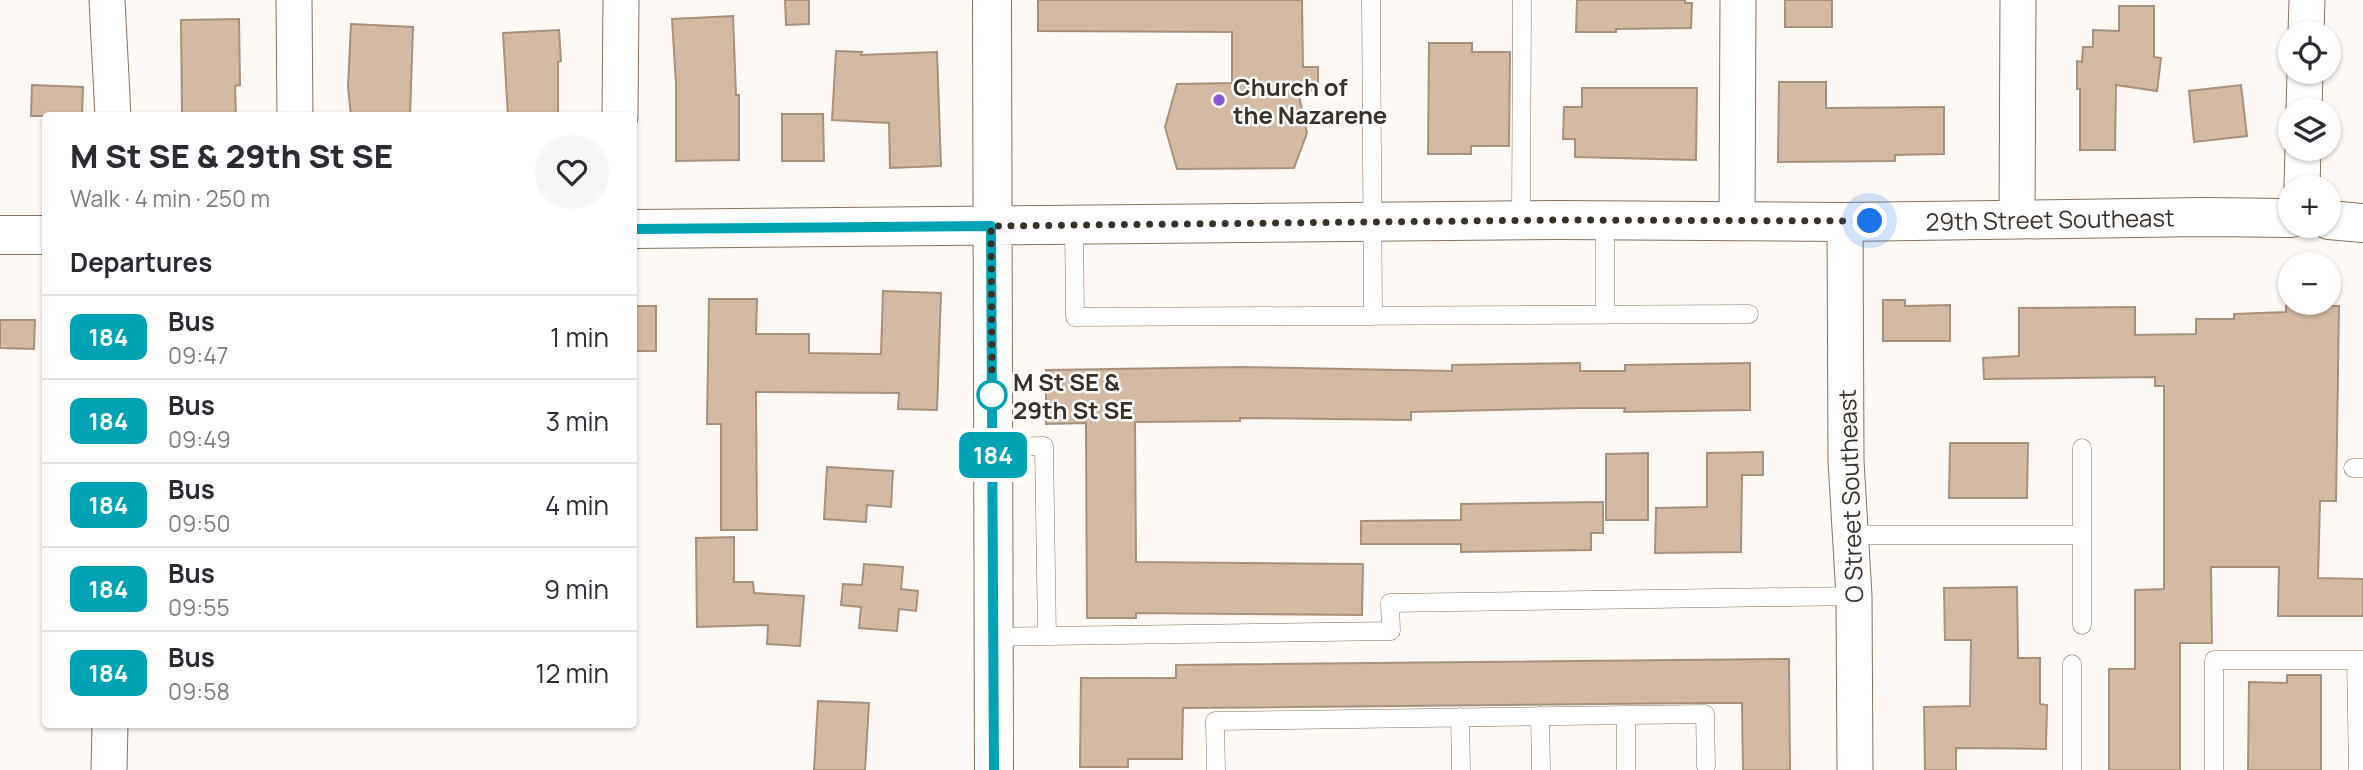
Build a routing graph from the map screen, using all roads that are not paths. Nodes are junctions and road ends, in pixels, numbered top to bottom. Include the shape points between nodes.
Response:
1 (107, 0) edge
2 (294, 0) edge
3 (621, 0) edge
4 (992, 0) edge
5 (1371, 0) edge
6 (1522, 0) edge
7 (1738, 0) edge
8 (2018, 0) edge
9 (2307, 0) edge
10 (2306, 21) edge
11 (113, 112) edge
12 (295, 112) edge
13 (620, 112) edge
14 (2278, 218) edge
15 (2017, 219) junction
16 (1521, 221) junction
17 (1605, 221) junction
18 (1737, 221) junction
19 (2341, 221) edge
20 (1373, 222) junction
21 (1845, 222) junction
22 (2363, 223) edge
23 (1074, 225) junction
24 (991, 226) junction
25 (637, 229) edge
26 (0, 235) edge
27 (42, 235) edge
28 (1605, 314) junction
29 (1749, 314) dead end
30 (1373, 316) junction
31 (993, 447) junction
32 (2082, 448) dead end
33 (1851, 535) junction
34 (2082, 535) junction
35 (1854, 596) junction
36 (2082, 625) dead end
37 (1047, 636) junction
38 (994, 637) junction
39 (2360, 660) edge
40 (2072, 664) dead end
41 (1626, 715) junction
42 (1540, 716) junction
43 (1460, 718) junction
44 (110, 728) edge
45 (1706, 766) dead end
46 (1626, 769) edge
47 (109, 770) edge
48 (994, 770) edge
49 (1216, 770) edge
50 (1461, 770) edge
51 (1541, 770) edge
52 (1855, 770) edge
53 (2072, 770) edge
54 (2214, 770) edge
55 (2358, 770) edge

1 - 11 street
2 - 12 street
3 - 13 street
4 - 24 street
5 - 20 lane
6 - 16 lane
7 - 18 street
8 - 15 street
9 - 10 street
14 - 15 street, 29th Street Southeast
15 - 21 street, 29th Street Southeast
16 - 17 street, 29th Street Southeast
16 - 20 street, 29th Street Southeast
17 - 18 street, 29th Street Southeast
17 - 28 lane
18 - 21 street, 29th Street Southeast
19 - 22 street
20 - 23 street, 29th Street Southeast
20 - 30 lane
21 - 33 street, O Street Southeast via 1846,461
23 - 24 street, 29th Street Southeast
23 - 30 lane via 1075,317
24 - 25 street, 29th Street Southeast
24 - 31 street
26 - 27 street
28 - 29 lane
28 - 30 lane
31 - 37 lane via 1044,446
31 - 38 street
32 - 34 lane
33 - 34 lane
33 - 35 street, O Street Southeast
34 - 36 lane
35 - 37 lane via 1390,603 1391,631
35 - 52 street, O Street Southeast
37 - 38 lane
38 - 48 street
39 - 54 lane via 2214,660
39 - 55 lane
40 - 53 lane
41 - 42 lane
41 - 45 lane via 1705,714
41 - 46 lane
42 - 43 lane
42 - 51 lane
43 - 49 lane via 1215,721
43 - 50 lane
44 - 47 street

